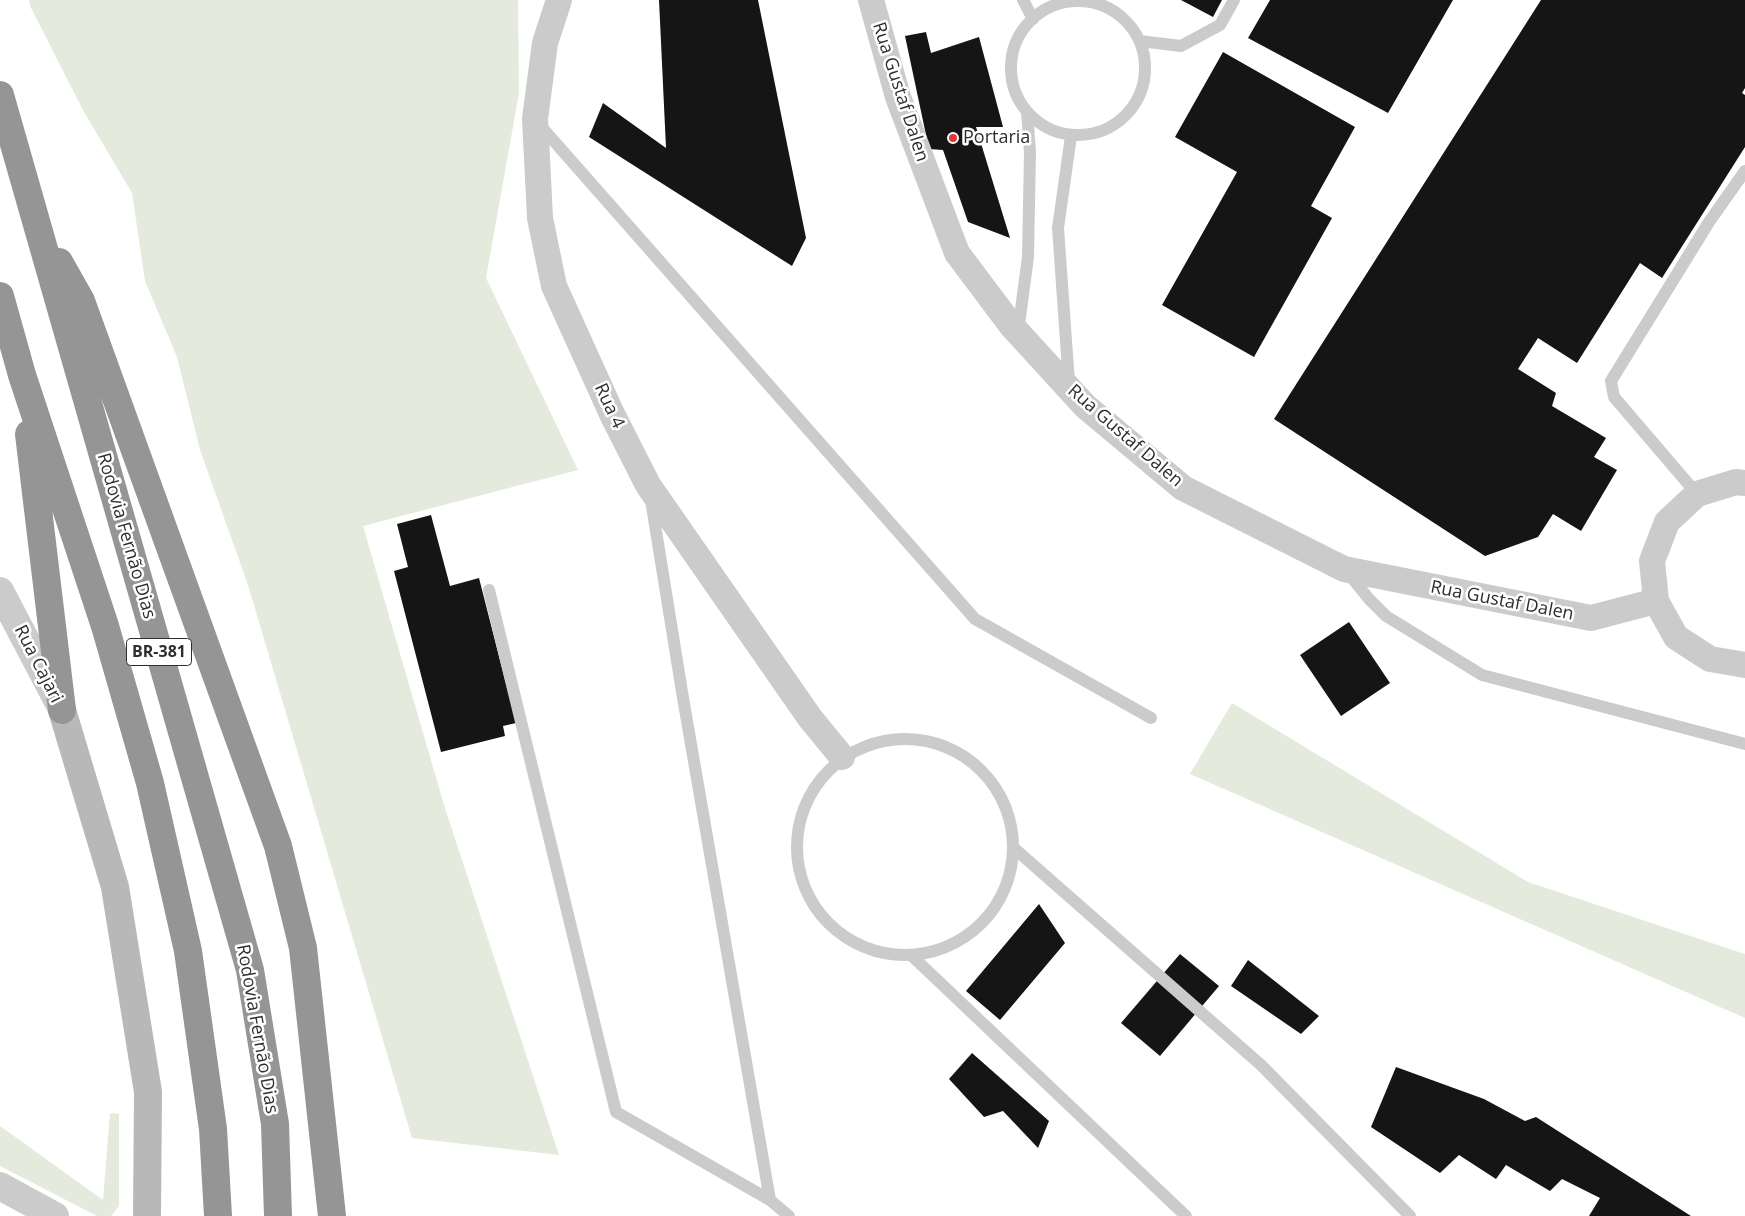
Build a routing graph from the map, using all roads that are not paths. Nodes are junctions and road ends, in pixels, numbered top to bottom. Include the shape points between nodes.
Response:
1 (559, 0) edge
2 (871, 0) edge
3 (1023, 0) edge
4 (1234, 0) edge
5 (1033, 18) junction
6 (1140, 41) junction
7 (0, 95) edge
8 (1027, 112) junction
9 (535, 119) junction
10 (1071, 136) junction
11 (1745, 172) edge
12 (34, 215) junction
13 (0, 296) edge
14 (1018, 333) junction
15 (22, 376) junction
16 (1069, 388) junction
17 (1745, 483) edge
18 (648, 485) junction
19 (1697, 494) junction
20 (1344, 569) junction
21 (489, 590) dead end
22 (0, 591) edge
23 (1656, 601) junction
24 (1745, 664) edge
25 (62, 710) junction
26 (1151, 718) dead end
27 (1745, 744) edge
28 (842, 757) junction
29 (1014, 850) junction
30 (912, 956) junction
31 (0, 1186) edge
32 (770, 1200) junction
33 (56, 1216) edge
34 (147, 1216) edge
35 (218, 1216) edge
36 (278, 1216) edge
37 (332, 1216) edge
38 (789, 1216) edge
39 (1186, 1216) edge
40 (1410, 1216) edge

1 - 9 street, Rua 4 via 544,43
2 - 14 street, Rua Gustaf Dalen via 898,97 957,252
3 - 5 lane
4 - 6 lane via 1220,25 1181,46
5 - 6 lane via 1063,2 1086,1 1109,8 1127,22
5 - 8 lane via 1014,47 1010,70 1014,93
6 - 10 lane via 1145,64 1142,86 1132,107 1116,124 1094,134
7 - 12 highway, Rodovia Fernão Dias / BR-381
8 - 10 lane via 1039,124
8 - 14 lane via 1030,152 1028,257
9 - 18 street, Rua 4 via 540,218 554,286
9 - 26 lane via 975,619
10 - 16 lane via 1058,228
11 - 19 lane via 1709,222 1611,381 1614,397
12 - 36 highway, Rodovia Fernão Dias / BR-381 via 250,970 275,1124
12 - 37 highway via 81,301 278,846 303,948
13 - 15 highway, BR-381
14 - 16 street, Rua Gustaf Dalen
15 - 25 highway, BR-381
15 - 35 highway, BR-381 via 105,626 150,783 188,951 213,1129
16 - 20 street, Rua Gustaf Dalen via 1085,406 1183,488
17 - 19 street via 1736,482
18 - 28 street, Rua 4 via 810,718
18 - 32 lane
19 - 23 street via 1667,522 1652,561
20 - 23 street, Rua Gustaf Dalen via 1591,618
20 - 27 lane via 1386,616 1482,675
21 - 32 lane via 616,1112
22 - 25 street, Rua Cajari
23 - 24 street via 1676,637 1710,659
25 - 34 main road, BR-381 via 115,887 148,1092
28 - 29 lane via 878,740 918,738 957,750 988,775 1008,810
28 - 30 lane via 814,786 798,824 797,864 810,902 836,933 872,952
29 - 30 lane via 1006,889 983,923 951,946
29 - 40 lane via 1261,1065
30 - 39 lane
31 - 33 street
32 - 38 lane

